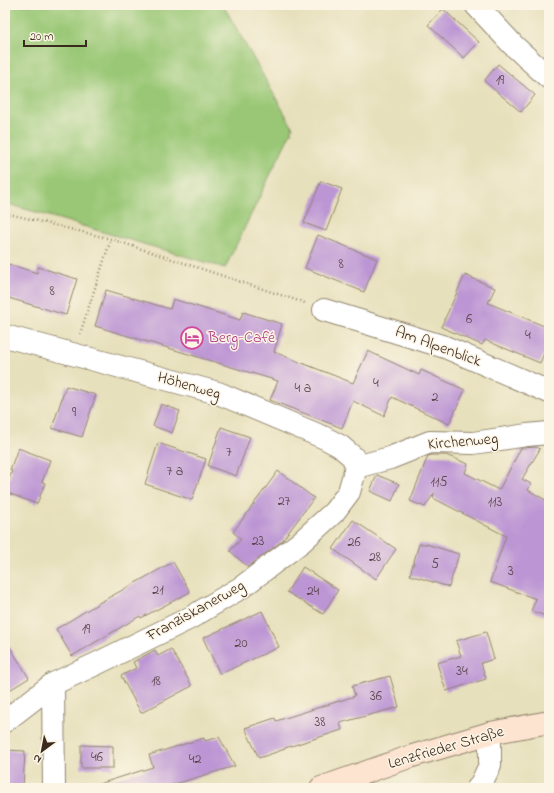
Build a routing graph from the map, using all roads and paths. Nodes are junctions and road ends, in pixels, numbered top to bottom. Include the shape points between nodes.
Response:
1 (476, 5) edge
2 (549, 78) edge
3 (5, 213) edge
4 (110, 239) junction
5 (324, 310) joint
6 (5, 336) edge
7 (74, 354) junction
8 (549, 392) edge
9 (549, 433) edge
10 (356, 467) junction
11 (53, 684) junction
12 (5, 721) edge
13 (549, 722) edge
14 (490, 733) junction
15 (54, 788) edge
16 (322, 788) edge
17 (478, 788) edge

1 - 2 street via 513,45
3 - 4 path
4 - 5 path
4 - 7 path
5 - 8 street, Am Alpenblick via 445,347
6 - 7 street, Höhenweg
7 - 10 street, Höhenweg via 218,393 340,446 353,457
9 - 10 street, Kirchenweg via 473,443 430,442 390,458
10 - 11 street, Franziskanerweg via 349,492 334,512 301,542 242,587 190,618
11 - 12 street, Franziskanerweg
11 - 15 street
13 - 14 street, Lenzfrieder Straße
14 - 16 street, Lenzfrieder Straße via 409,757
14 - 17 street via 490,765

